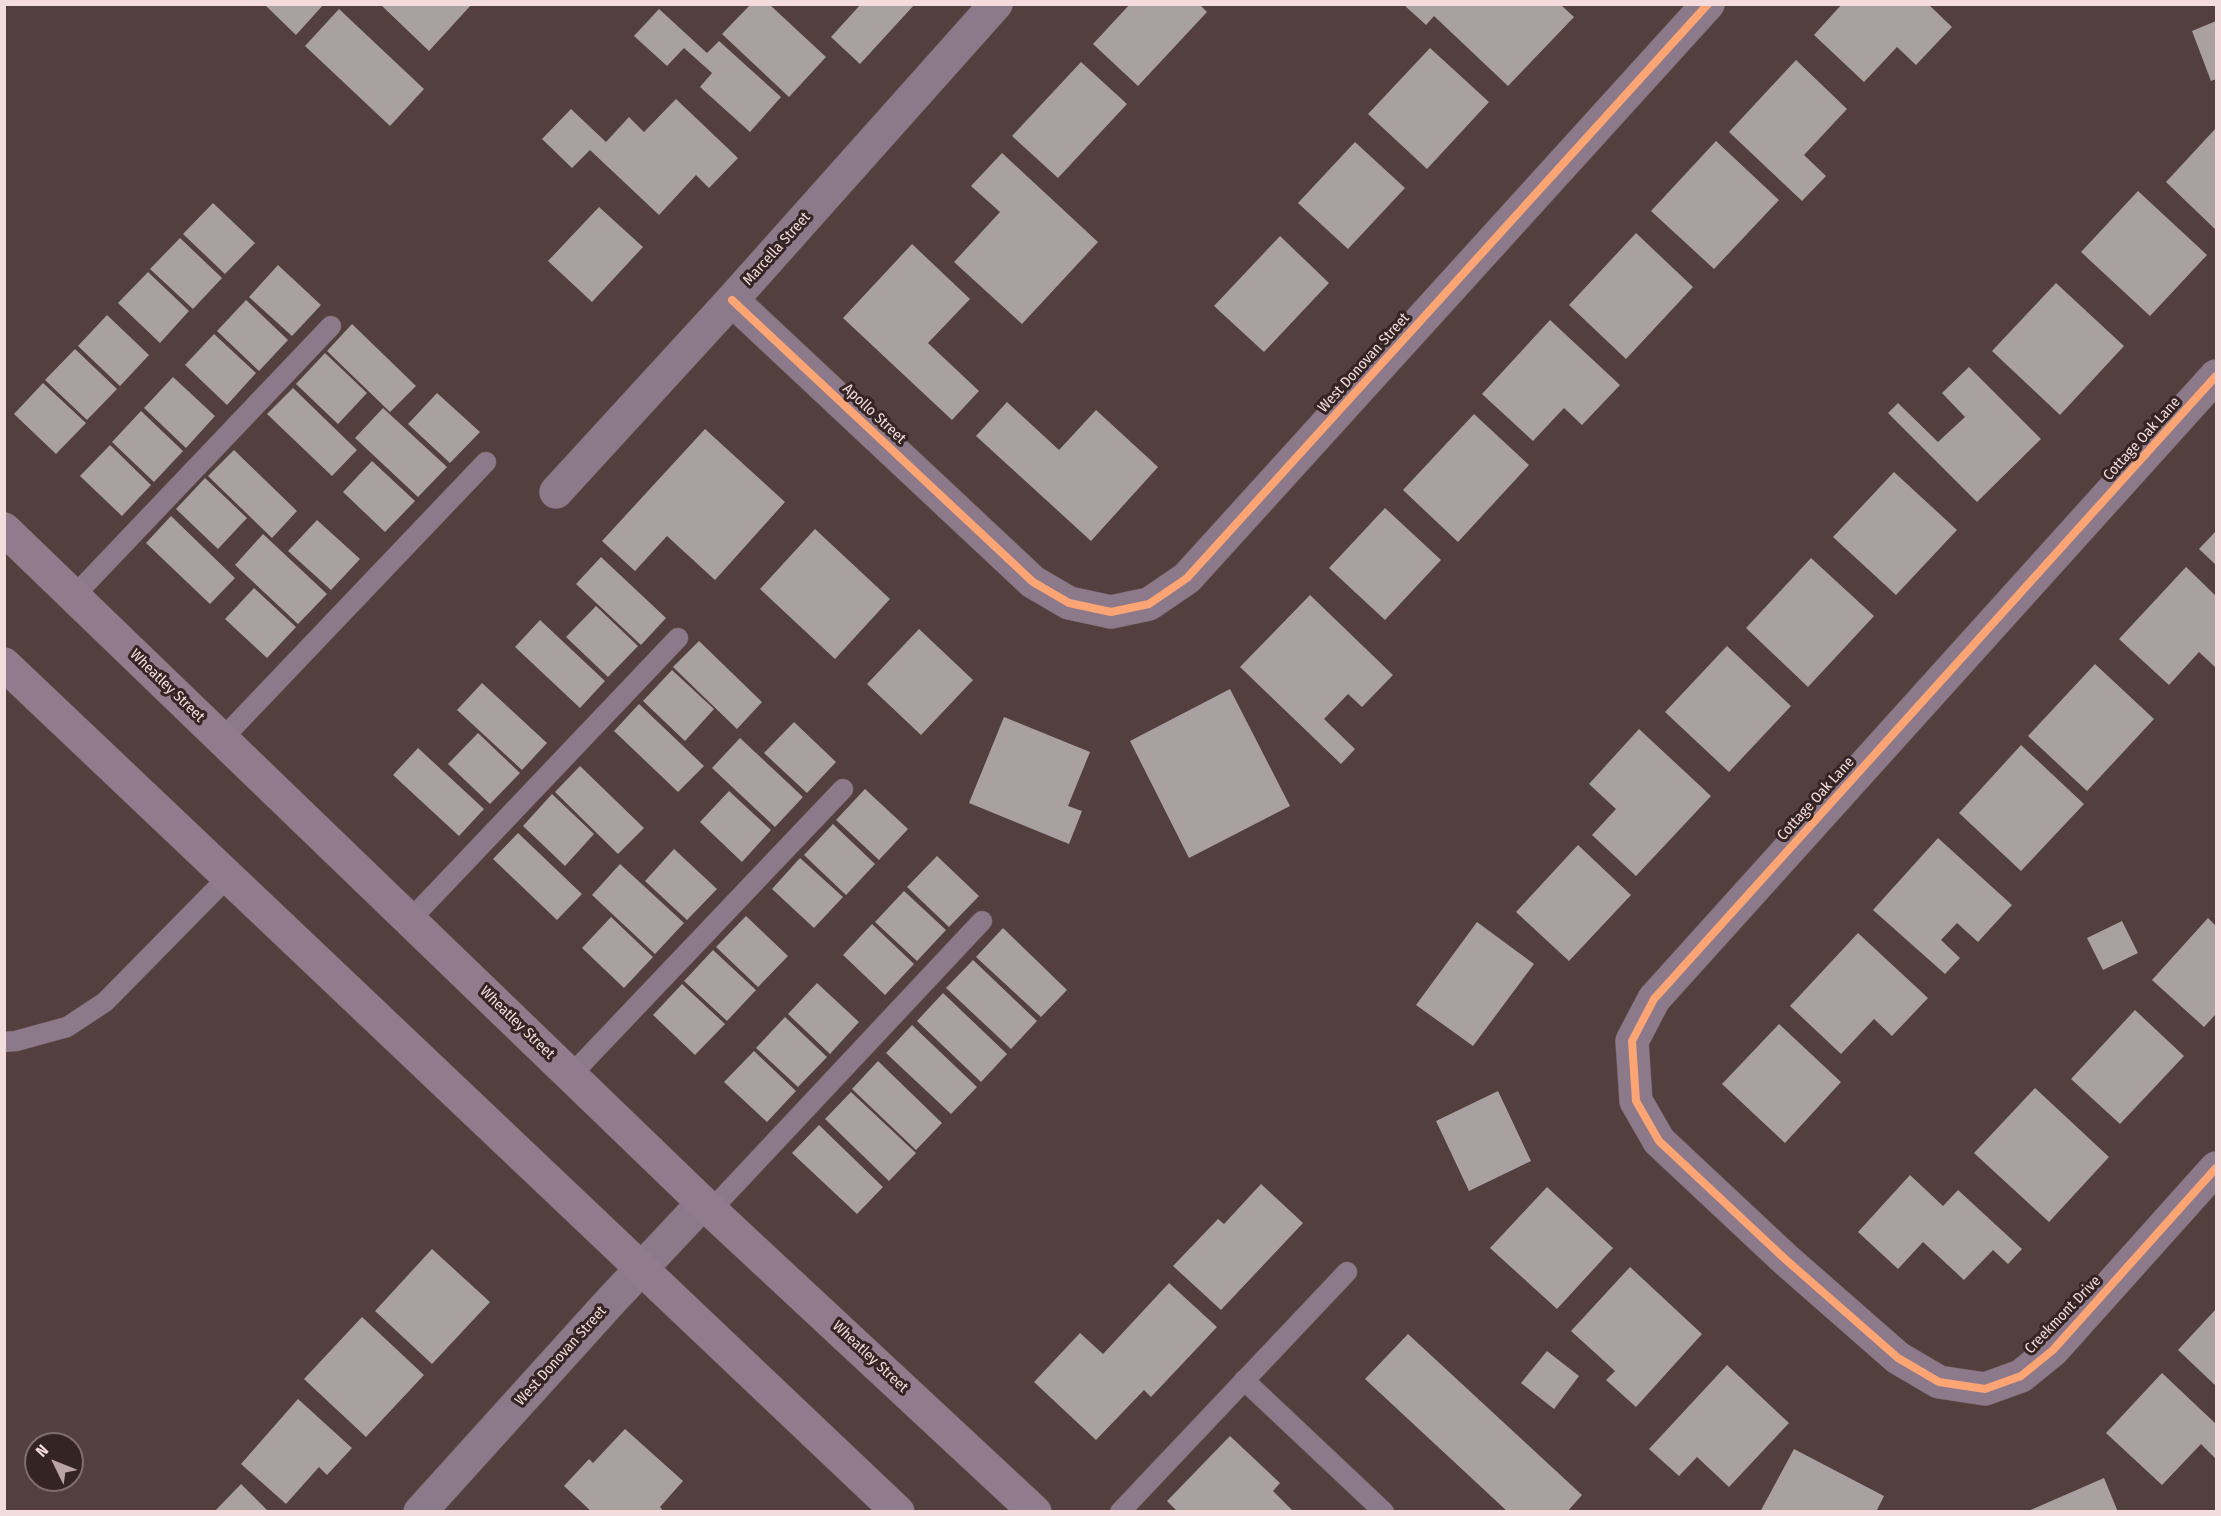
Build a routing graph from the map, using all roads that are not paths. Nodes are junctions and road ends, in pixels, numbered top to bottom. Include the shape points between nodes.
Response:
1 (996, 4) edge
2 (1708, 4) edge
3 (732, 300) junction
4 (331, 326) dead end
5 (2217, 376) edge
6 (486, 462) dead end
7 (556, 492) dead end
8 (4, 529) edge
9 (997, 548) joint
10 (74, 596) junction
11 (678, 638) dead end
12 (4, 664) edge
13 (222, 739) junction
14 (843, 789) dead end
15 (228, 877) junction
16 (410, 920) junction
17 (982, 921) dead end
18 (4, 1042) edge
19 (571, 1075) junction
20 (2217, 1168) edge
21 (707, 1206) junction
22 (1785, 1259) joint
23 (641, 1269) junction
24 (1347, 1272) dead end
25 (1244, 1380) junction
26 (1125, 1506) edge
27 (420, 1512) edge
28 (898, 1512) edge
29 (1035, 1512) edge
30 (1384, 1512) edge

1 - 3 street, Marcella Street
2 - 9 street, West Donovan Street via 1187,578 1149,604 1111,612 1069,603 1033,582
3 - 7 street, Marcella Street
3 - 9 street, Apollo Street
4 - 10 lane
5 - 22 street, Cottage Oak Lane via 1654,999 1632,1041 1636,1101 1659,1141
6 - 13 lane
8 - 10 main road, Wheatley Street
10 - 13 main road, Wheatley Street
11 - 16 lane
12 - 15 main road
13 - 16 main road, Wheatley Street
14 - 19 lane
15 - 18 lane via 105,1002 67,1027
15 - 23 main road
16 - 19 main road, Wheatley Street
17 - 21 lane
19 - 21 main road, Wheatley Street
20 - 22 street, Creekmont Drive via 2053,1350 2021,1376 1985,1389 1939,1382 1898,1358
21 - 23 street, West Donovan Street
21 - 29 main road, Wheatley Street
23 - 27 street, West Donovan Street
23 - 28 main road
24 - 25 lane
25 - 26 lane
25 - 30 lane

